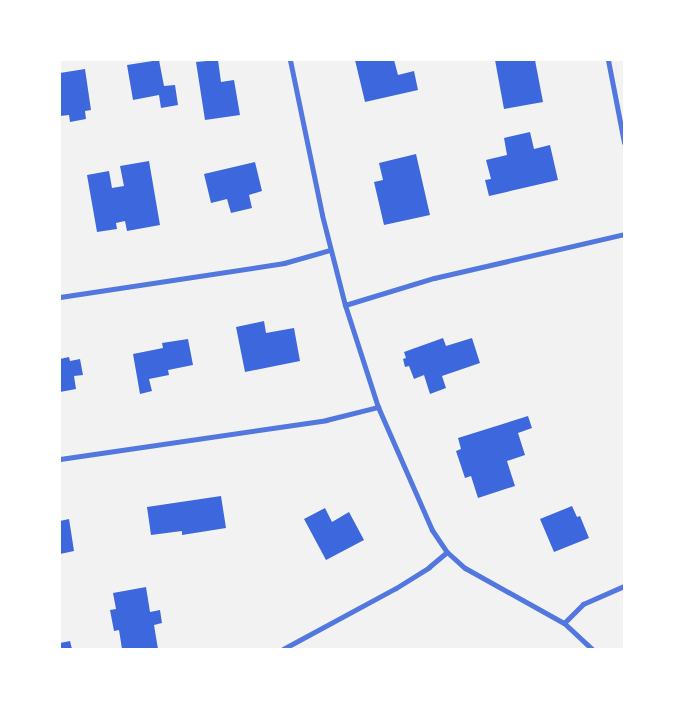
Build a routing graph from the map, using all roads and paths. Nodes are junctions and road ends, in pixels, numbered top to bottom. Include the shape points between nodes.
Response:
1 (290, 60) edge
2 (608, 60) edge
3 (624, 142) edge
4 (624, 234) edge
5 (330, 250) junction
6 (60, 297) edge
7 (345, 304) junction
8 (378, 407) junction
9 (60, 459) edge
10 (447, 552) junction
11 (624, 586) edge
12 (564, 623) junction
13 (282, 649) edge
14 (592, 649) edge

1 - 5 street
2 - 3 street
4 - 7 street via 425,280
5 - 6 street via 284,263
5 - 7 street
7 - 8 street
8 - 9 street via 326,420
8 - 10 street via 420,506
10 - 12 street via 486,581
10 - 13 street via 396,588
11 - 12 street via 583,604
12 - 14 street

